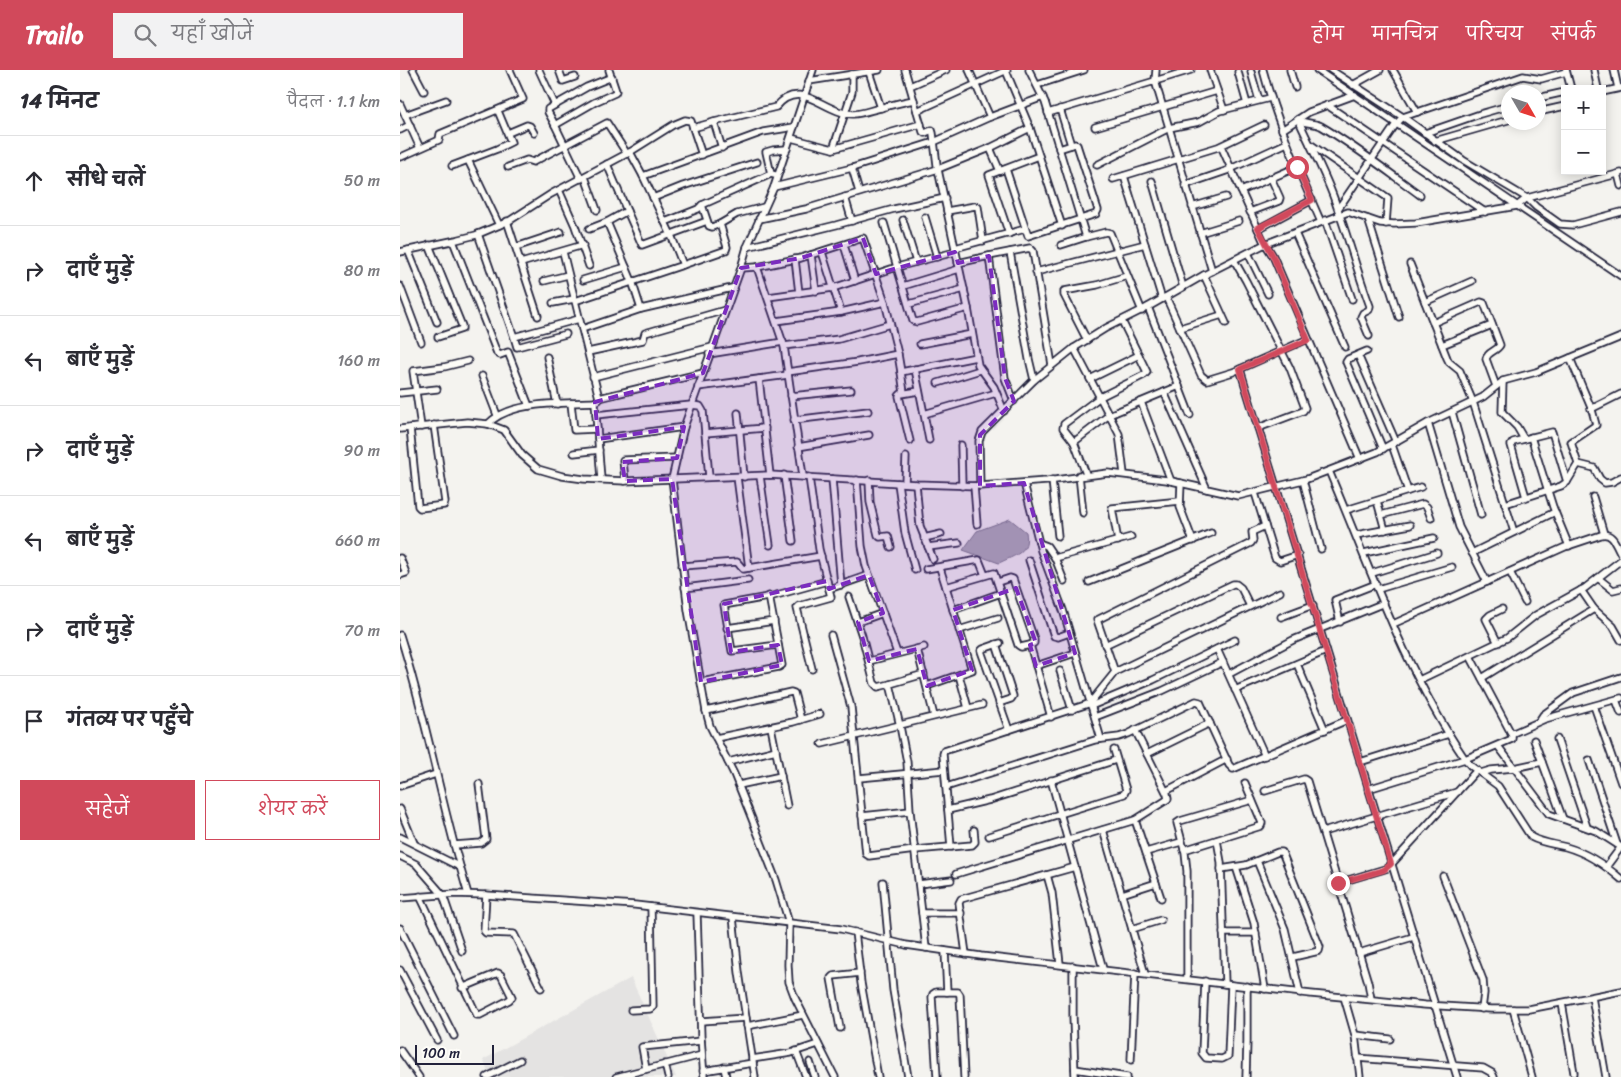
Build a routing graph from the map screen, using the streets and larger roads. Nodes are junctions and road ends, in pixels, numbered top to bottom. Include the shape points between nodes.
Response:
1 (413, 70) edge
2 (510, 70) edge
3 (539, 70) edge
4 (559, 70) edge
5 (609, 70) edge
6 (813, 70) edge
7 (879, 70) edge
8 (905, 70) edge
9 (946, 70) edge
10 (969, 70) edge
11 (1006, 70) edge
12 (1028, 70) edge
13 (1084, 70) edge
14 (1156, 70) edge
15 (1191, 70) edge
16 (1210, 70) edge
17 (1263, 70) edge
18 (1290, 70) edge
19 (1317, 70) edge
20 (1331, 70) edge
21 (1380, 70) edge
22 (1393, 70) edge
23 (1594, 70) edge
24 (1614, 70) edge
25 (1566, 71) edge
26 (869, 72) junction
27 (935, 72) edge
28 (997, 72) edge
29 (1238, 72) dead end
30 (1251, 72) dead end
31 (852, 74) junction
32 (574, 77) dead end
33 (612, 77) junction
34 (809, 81) junction
35 (1155, 81) junction
36 (975, 84) junction
37 (1037, 84) junction
38 (1353, 85) junction
39 (1570, 85) edge
40 (1597, 85) edge
41 (910, 86) junction
42 (1295, 87) dead end
43 (1620, 88) edge
44 (424, 91) dead end
45 (1217, 91) junction
46 (1606, 91) edge
47 (1561, 93) edge
48 (804, 94) junction
49 (1355, 96) junction
50 (1546, 96) edge
51 (1043, 97) junction
52 (1270, 98) junction
53 (446, 100) dead end
54 (914, 100) junction
55 (1259, 100) junction
56 (400, 104) edge
57 (555, 104) junction
58 (1247, 104) junction
59 (1020, 105) junction
60 (1327, 105) junction
61 (1163, 106) junction
62 (1561, 107) edge
63 (880, 108) junction
64 (1501, 108) edge
65 (1060, 109) junction
66 (1224, 110) junction
67 (1546, 110) edge
68 (498, 111) junction
69 (917, 111) junction
70 (844, 112) junction
71 (1417, 112) junction
72 (1048, 113) junction
73 (405, 115) junction
74 (990, 117) junction
75 (1298, 119) junction
76 (1400, 120) junction
77 (714, 122) junction
78 (1501, 122) edge
79 (921, 124) junction
80 (410, 125) junction
81 (555, 125) junction
82 (1264, 125) dead end
83 (794, 127) junction
84 (693, 128) junction
85 (1030, 128) junction
86 (1095, 128) dead end
87 (1170, 128) junction
88 (400, 130) edge
89 (1282, 130) junction
90 (1424, 132) junction
91 (534, 133) dead end
92 (508, 134) junction
93 (791, 138) junction
94 (1435, 141) junction
95 (934, 142) junction
96 (1287, 143) junction
97 (1309, 143) junction
98 (1383, 143) junction
99 (1071, 145) junction
100 (565, 146) junction
101 (1221, 146) junction
102 (420, 148) junction
103 (722, 148) junction
104 (990, 148) junction
105 (833, 149) junction
106 (1059, 149) junction
107 (787, 150) junction
108 (629, 153) junction
109 (702, 155) junction
110 (1039, 156) junction
111 (401, 157) edge
112 (1179, 159) junction
113 (468, 160) junction
114 (1372, 160) junction
115 (757, 162) dead end
116 (608, 164) junction
117 (1097, 165) dead end
118 (452, 166) dead end
119 (508, 167) dead end
120 (1297, 167) junction
121 (852, 168) junction
122 (938, 169) junction
123 (1231, 169) junction
124 (1003, 170) junction
125 (1620, 174) edge
126 (774, 175) junction
127 (1596, 175) edge
128 (644, 176) junction
129 (1124, 176) junction
130 (583, 178) junction
131 (1271, 178) junction
132 (1359, 178) junction
133 (1113, 179) dead end
134 (1598, 179) junction
135 (1152, 181) dead end
136 (1185, 185) junction
137 (1621, 186) edge
138 (774, 187) junction
139 (559, 190) junction
140 (1241, 191) junction
141 (859, 192) junction
142 (1420, 195) dead end
143 (844, 197) junction
144 (1226, 197) dead end
145 (653, 198) junction
146 (945, 198) junction
147 (1312, 200) junction
148 (1522, 202) junction
149 (702, 205) junction
150 (1192, 207) junction
151 (764, 208) junction
152 (598, 210) dead end
153 (627, 211) junction
154 (947, 211) junction
155 (1250, 212) junction
156 (1339, 212) junction
157 (1485, 212) junction
158 (1621, 212) edge
159 (925, 217) dead end
160 (759, 219) junction
161 (1368, 219) junction
162 (903, 220) dead end
163 (1081, 220) junction
164 (507, 221) junction
165 (707, 221) junction
166 (852, 221) junction
167 (1239, 221) dead end
168 (1323, 221) junction
169 (607, 222) junction
170 (665, 222) junction
171 (884, 223) dead end
172 (720, 224) junction
173 (1386, 224) junction
174 (498, 225) junction
175 (1062, 226) junction
176 (1258, 228) junction
177 (589, 229) dead end
178 (1025, 229) junction
179 (561, 232) dead end
180 (1200, 233) junction
181 (1296, 233) junction
182 (478, 234) junction
183 (1009, 234) junction
184 (671, 235) junction
185 (1086, 237) junction
186 (452, 241) junction
187 (983, 241) junction
188 (1144, 244) junction
189 (1266, 244) junction
190 (429, 245) junction
191 (583, 245) junction
192 (844, 245) junction
193 (1061, 245) dead end
194 (516, 247) junction
195 (747, 247) junction
196 (408, 250) junction
197 (955, 250) junction
198 (400, 252) edge
199 (563, 252) junction
200 (822, 252) junction
201 (1010, 252) junction
202 (1117, 252) junction
203 (1248, 253) junction
204 (811, 255) junction
205 (989, 256) junction
206 (937, 257) junction
207 (795, 259) junction
208 (1234, 260) junction
209 (916, 262) junction
210 (521, 263) junction
211 (1410, 264) dead end
212 (682, 265) junction
213 (589, 266) dead end
214 (959, 266) junction
215 (626, 267) junction
216 (897, 267) junction
217 (741, 268) junction
218 (757, 268) junction
219 (1212, 271) junction
220 (1036, 272) junction
221 (876, 274) junction
222 (568, 275) junction
223 (1204, 275) junction
224 (1127, 276) junction
225 (1621, 276) edge
226 (583, 280) dead end
227 (544, 281) dead end
228 (632, 281) junction
229 (855, 281) junction
230 (1472, 281) dead end
231 (400, 286) edge
232 (903, 286) junction
233 (1184, 287) junction
234 (732, 288) junction
235 (833, 288) junction
236 (964, 289) junction
237 (816, 292) junction
238 (799, 294) junction
239 (1268, 294) dead end
240 (768, 296) junction
241 (1164, 298) junction
242 (1352, 299) dead end
243 (574, 300) junction
244 (885, 302) junction
245 (1425, 302) junction
246 (553, 303) dead end
247 (909, 304) junction
248 (968, 308) junction
249 (1148, 308) junction
250 (641, 309) junction
251 (725, 310) junction
252 (1142, 311) junction
253 (841, 312) junction
254 (1222, 315) junction
255 (538, 316) dead end
256 (1400, 317) dead end
257 (580, 319) junction
258 (776, 321) junction
259 (1122, 321) junction
260 (437, 322) dead end
261 (1226, 323) dead end
262 (1433, 323) junction
263 (890, 324) junction
264 (1492, 325) junction
265 (1180, 328) junction
266 (582, 329) junction
267 (566, 334) dead end
268 (972, 334) junction
269 (1369, 336) dead end
270 (438, 337) dead end
271 (514, 337) junction
272 (1621, 337) edge
273 (1087, 340) junction
274 (1308, 340) junction
275 (421, 342) dead end
276 (784, 344) junction
277 (920, 344) dead end
278 (1442, 345) junction
279 (517, 347) junction
280 (712, 347) junction
281 (1345, 347) dead end
282 (1074, 348) junction
283 (508, 352) junction
284 (588, 352) junction
285 (1281, 352) junction
286 (1367, 352) dead end
287 (709, 354) junction
288 (898, 354) junction
289 (1139, 354) junction
290 (1358, 355) junction
291 (547, 357) dead end
292 (976, 357) junction
293 (1570, 358) junction
294 (468, 361) dead end
295 (1052, 365) junction
296 (915, 369) junction
297 (1240, 369) junction
298 (980, 370) junction
299 (901, 372) junction
300 (703, 373) junction
301 (787, 373) junction
302 (482, 376) dead end
303 (593, 377) junction
304 (759, 379) junction
305 (1090, 379) junction
306 (1034, 380) junction
307 (1503, 381) junction
308 (938, 383) dead end
309 (1179, 386) junction
310 (1496, 386) junction
311 (698, 387) junction
312 (436, 389) dead end
313 (851, 390) dead end
314 (415, 391) junction
315 (919, 391) junction
316 (400, 392) edge
317 (1164, 392) junction
318 (904, 393) junction
319 (996, 393) junction
320 (1621, 394) edge
321 (791, 396) junction
322 (1100, 397) junction
323 (597, 400) junction
324 (1014, 401) junction
325 (1140, 402) junction
326 (1473, 402) junction
327 (572, 403) junction
328 (557, 404) junction
329 (692, 405) junction
330 (529, 406) junction
331 (1591, 409) junction
332 (868, 411) dead end
333 (1004, 411) junction
334 (1452, 412) junction
335 (738, 413) dead end
336 (924, 414) junction
337 (497, 415) junction
338 (596, 415) junction
339 (1109, 415) junction
340 (1190, 415) dead end
341 (794, 420) junction
342 (1428, 423) junction
343 (488, 424) junction
344 (434, 425) junction
345 (421, 427) junction
346 (684, 427) junction
347 (410, 428) junction
348 (765, 428) junction
349 (1258, 428) junction
350 (400, 429) edge
351 (597, 429) junction
352 (740, 431) junction
353 (705, 433) junction
354 (869, 434) dead end
355 (1531, 437) junction
356 (598, 438) junction
357 (1524, 439) junction
358 (928, 440) dead end
359 (910, 441) dead end
360 (1074, 442) junction
361 (1394, 443) junction
362 (961, 445) dead end
363 (798, 447) junction
364 (1571, 447) junction
365 (1383, 449) junction
366 (599, 450) junction
367 (1558, 451) junction
368 (574, 453) dead end
369 (906, 457) dead end
370 (677, 458) junction
371 (1360, 459) junction
372 (1578, 464) junction
373 (1329, 471) junction
374 (1124, 474) junction
375 (770, 475) junction
376 (784, 475) junction
377 (1083, 475) junction
378 (760, 476) junction
379 (806, 476) junction
380 (709, 477) junction
381 (740, 477) junction
382 (1621, 477) edge
383 (672, 479) junction
384 (832, 479) junction
385 (602, 480) junction
386 (857, 480) junction
387 (869, 480) junction
388 (1052, 480) junction
389 (1303, 480) junction
390 (624, 481) junction
391 (1171, 481) junction
392 (1567, 482) junction
393 (898, 483) junction
394 (905, 483) junction
395 (1024, 483) junction
396 (916, 484) junction
397 (1181, 484) junction
398 (962, 486) junction
399 (977, 486) junction
400 (1421, 487) dead end
401 (1276, 488) junction
402 (1207, 489) junction
403 (1548, 490) junction
404 (1408, 491) junction
405 (1255, 493) junction
406 (1593, 497) dead end
407 (1526, 498) junction
408 (1180, 501) junction
409 (1377, 501) junction
410 (1505, 504) junction
411 (1346, 510) junction
412 (1555, 512) junction
413 (1083, 513) dead end
414 (1481, 514) dead end
415 (1381, 515) junction
416 (1431, 518) dead end
417 (976, 524) dead end
418 (1265, 526) junction
419 (1410, 526) dead end
420 (1385, 530) junction
421 (1514, 532) junction
422 (1211, 533) dead end
423 (941, 534) dead end
424 (1604, 534) junction
425 (1356, 535) junction
426 (1058, 536) dead end
427 (1131, 537) dead end
428 (924, 538) junction
429 (1434, 538) dead end
430 (793, 541) dead end
431 (1118, 541) junction
432 (1193, 541) junction
433 (959, 543) dead end
434 (1039, 543) junction
435 (770, 545) dead end
436 (1569, 546) junction
437 (892, 547) dead end
438 (928, 547) junction
439 (1321, 550) dead end
440 (1437, 553) dead end
441 (1472, 553) junction
442 (1364, 554) junction
443 (1621, 554) edge
444 (1298, 555) junction
445 (821, 556) junction
446 (400, 558) edge
447 (1055, 558) junction
448 (933, 559) dead end
449 (1029, 560) dead end
450 (1621, 560) edge
451 (682, 566) junction
452 (749, 568) junction
453 (940, 568) junction
454 (1452, 568) dead end
455 (926, 569) dead end
456 (915, 570) dead end
457 (1510, 572) junction
458 (1372, 573) junction
459 (400, 575) edge
460 (869, 575) junction
461 (985, 575) junction
462 (1598, 578) junction
463 (748, 580) dead end
464 (827, 581) junction
465 (1064, 581) dead end
466 (998, 582) junction
467 (1089, 582) dead end
468 (1487, 582) junction
469 (841, 585) junction
470 (946, 587) junction
471 (1377, 587) junction
472 (685, 588) junction
473 (829, 588) junction
474 (1621, 588) edge
475 (1581, 590) junction
476 (1280, 592) dead end
477 (1001, 594) junction
478 (770, 596) junction
479 (849, 598) dead end
480 (1524, 602) dead end
481 (1384, 603) junction
482 (1313, 605) junction
483 (1250, 606) junction
484 (1502, 609) dead end
485 (1594, 609) junction
486 (953, 610) junction
487 (883, 613) junction
488 (1281, 616) dead end
489 (998, 618) dead end
490 (774, 621) junction
491 (858, 622) junction
492 (1340, 622) junction
493 (1394, 624) junction
494 (727, 628) junction
495 (959, 630) junction
496 (1320, 630) junction
497 (1069, 633) junction
498 (400, 635) edge
499 (831, 635) dead end
500 (1235, 640) dead end
501 (1621, 640) edge
502 (1498, 643) junction
503 (778, 645) junction
504 (1030, 645) junction
505 (1105, 646) junction
506 (924, 647) dead end
507 (917, 649) junction
508 (1217, 649) junction
509 (1326, 651) junction
510 (1075, 653) junction
511 (897, 654) junction
512 (1470, 656) junction
513 (868, 660) junction
514 (1223, 662) junction
515 (1297, 664) junction
516 (1036, 666) junction
517 (812, 669) dead end
518 (1060, 671) dead end
519 (1115, 672) junction
520 (924, 674) junction
521 (1228, 674) junction
522 (959, 675) junction
523 (1482, 678) junction
524 (1620, 678) edge
525 (1419, 680) junction
526 (700, 682) junction
527 (890, 684) junction
528 (927, 686) junction
529 (1236, 690) junction
530 (1618, 699) edge
531 (999, 704) junction
532 (1091, 704) junction
533 (982, 705) dead end
534 (1594, 706) junction
535 (968, 708) junction
536 (1072, 710) junction
537 (706, 711) junction
538 (1621, 713) edge
539 (820, 714) dead end
540 (934, 716) junction
541 (1051, 716) junction
542 (1095, 717) junction
543 (801, 720) junction
544 (1347, 720) junction
545 (1539, 722) junction
546 (1210, 723) junction
547 (900, 724) junction
548 (771, 727) junction
549 (1009, 730) junction
550 (1135, 730) junction
551 (1325, 730) junction
552 (1449, 734) junction
553 (1512, 734) junction
554 (853, 736) junction
555 (716, 738) junction
556 (1557, 738) dead end
557 (1101, 739) junction
558 (1534, 740) dead end
559 (822, 744) dead end
560 (1498, 746) junction
561 (776, 750) junction
562 (1114, 750) dead end
563 (1147, 754) junction
564 (1265, 756) junction
565 (1226, 759) junction
566 (1465, 759) junction
567 (1116, 760) junction
568 (1589, 760) dead end
569 (728, 762) junction
570 (1360, 762) junction
571 (1542, 762) junction
572 (1514, 768) junction
573 (944, 770) junction
574 (1479, 772) junction
575 (908, 773) junction
576 (436, 774) junction
577 (781, 776) junction
578 (859, 778) junction
579 (1051, 780) junction
580 (1245, 783) dead end
581 (1621, 783) edge
582 (480, 784) dead end
583 (738, 785) junction
584 (400, 786) edge
585 (946, 787) junction
586 (1368, 789) junction
587 (1265, 791) dead end
588 (1166, 792) junction
589 (1457, 792) junction
590 (1252, 800) junction
591 (787, 806) dead end
592 (400, 809) edge
593 (948, 810) junction
594 (910, 811) junction
595 (1060, 814) junction
596 (1376, 815) junction
597 (862, 816) junction
598 (1563, 819) junction
599 (1135, 820) junction
600 (1587, 827) junction
601 (974, 830) dead end
602 (1103, 830) junction
603 (1323, 832) junction
604 (989, 836) dead end
605 (400, 837) edge
606 (1217, 840) junction
607 (1068, 842) junction
608 (1182, 842) junction
609 (414, 843) junction
610 (454, 845) junction
611 (951, 846) junction
612 (1619, 846) edge
613 (915, 850) junction
614 (1184, 850) junction
615 (1146, 852) junction
616 (400, 856) edge
617 (1257, 861) junction
618 (1391, 864) junction
619 (460, 867) junction
620 (1075, 867) junction
621 (1236, 867) junction
622 (1606, 867) junction
623 (1221, 869) junction
624 (956, 874) dead end
625 (1047, 874) junction
626 (1443, 876) dead end
627 (1621, 879) edge
628 (951, 880) dead end
629 (884, 882) dead end
630 (1156, 883) junction
631 (1338, 883) junction
632 (919, 884) junction
633 (468, 894) junction
634 (1122, 894) junction
635 (443, 895) junction
636 (486, 895) junction
637 (420, 896) junction
638 (400, 898) edge
639 (1161, 898) dead end
640 (651, 907) junction
641 (698, 913) junction
642 (922, 913) junction
643 (961, 913) junction
644 (733, 917) junction
645 (1161, 920) dead end
646 (789, 923) junction
647 (400, 928) edge
648 (1132, 929) junction
649 (855, 932) junction
650 (1256, 932) junction
651 (1223, 933) junction
652 (1413, 938) junction
653 (890, 940) junction
654 (926, 948) junction
655 (462, 951) dead end
656 (945, 951) junction
657 (1359, 953) junction
658 (966, 954) junction
659 (1293, 957) junction
660 (1060, 964) junction
661 (1073, 966) junction
662 (1103, 969) junction
663 (400, 970) edge
664 (1135, 973) junction
665 (860, 974) junction
666 (1145, 974) junction
667 (1187, 979) junction
668 (1205, 981) junction
669 (1228, 984) junction
670 (1247, 986) junction
671 (462, 988) junction
672 (541, 988) dead end
673 (1265, 988) junction
674 (1621, 991) edge
675 (947, 992) junction
676 (1300, 993) junction
677 (1344, 997) junction
678 (1592, 997) junction
679 (1371, 999) junction
680 (1562, 1003) junction
681 (1434, 1006) junction
682 (1482, 1009) junction
683 (1513, 1009) junction
684 (631, 1010) dead end
685 (803, 1015) junction
686 (746, 1018) junction
687 (701, 1021) junction
688 (747, 1026) junction
689 (840, 1028) dead end
690 (1355, 1035) junction
691 (454, 1036) dead end
692 (437, 1040) dead end
693 (1390, 1040) dead end
694 (701, 1041) junction
695 (818, 1044) junction
696 (400, 1050) edge
697 (796, 1051) junction
698 (702, 1055) junction
699 (1357, 1058) junction
700 (520, 1060) dead end
701 (1131, 1060) dead end
702 (752, 1061) junction
703 (810, 1062) dead end
704 (665, 1064) junction
705 (1454, 1066) junction
706 (724, 1068) junction
707 (646, 1069) junction
708 (1075, 1069) junction
709 (1574, 1072) dead end
710 (704, 1074) edge
711 (1105, 1075) edge
712 (627, 1076) edge
713 (810, 1076) edge
714 (420, 1077) edge
715 (487, 1077) edge
716 (616, 1077) edge
717 (668, 1077) edge
718 (726, 1077) edge
719 (755, 1077) edge
720 (834, 1077) edge
721 (878, 1077) edge
722 (908, 1077) edge
723 (937, 1077) edge
724 (964, 1077) edge
725 (1075, 1077) edge
726 (1127, 1077) edge
727 (1246, 1077) edge
728 (1360, 1077) edge
729 (1457, 1077) edge
730 (1494, 1077) edge
731 (1532, 1077) edge
732 (1606, 1077) edge

1 - 44 street
2 - 68 street via 524,99
3 - 57 street
4 - 32 street via 563,81
5 - 33 street
6 - 34 street
7 - 26 street
8 - 41 street
9 - 27 street
10 - 36 street
11 - 28 street
11 - 59 street
12 - 37 street
13 - 37 street
14 - 35 street
15 - 35 street
16 - 45 street
17 - 52 street
18 - 42 street
19 - 49 street
20 - 38 street
21 - 38 street
22 - 71 street
23 - 40 street
24 - 43 street
25 - 39 street
25 - 71 street via 1541,79 1524,76
26 - 31 street
26 - 63 street
27 - 41 street
28 - 36 street
29 - 58 street
30 - 55 street
31 - 34 street
31 - 70 street via 852,92
33 - 57 street
33 - 81 street via 615,93
34 - 48 street
35 - 61 street
35 - 65 street
36 - 69 street
36 - 74 street
37 - 51 street
38 - 76 street
41 - 54 street
43 - 46 street
45 - 61 street
45 - 66 street
47 - 50 street
48 - 70 street
48 - 77 street via 780,101 776,107
48 - 83 street
49 - 60 street
49 - 76 street
51 - 59 street
51 - 72 street
52 - 55 street
52 - 89 street
53 - 73 street
54 - 63 street
54 - 69 street
55 - 58 street
56 - 73 street
57 - 81 street via 547,111
58 - 66 street
59 - 74 street
59 - 85 street
60 - 75 street
60 - 98 street
61 - 86 street
61 - 87 street
62 - 67 street
63 - 70 street via 854,114
64 - 90 street
65 - 72 street
65 - 99 street
66 - 87 street via 1199,122
68 - 92 street
68 - 102 street via 440,134 439,140
69 - 79 street
70 - 105 street
71 - 76 street
72 - 106 street
73 - 80 street
74 - 95 street
75 - 89 street
75 - 97 street
75 - 114 street via 1320,126
76 - 90 street
76 - 98 street
76 - 148 street
77 - 84 street
77 - 103 street
78 - 94 street
79 - 95 street via 924,133 933,131
79 - 105 street
80 - 88 street
80 - 102 street
81 - 100 street
82 - 101 street
83 - 93 street
83 - 103 street via 763,132
84 - 108 street via 691,120 685,120
84 - 109 street
85 - 104 street
85 - 110 street
87 - 112 street
87 - 117 street
89 - 96 street
90 - 94 street
91 - 92 street via 527,125
92 - 113 street via 509,143
93 - 105 street
93 - 107 street
94 - 148 street
95 - 121 street
95 - 122 street
96 - 120 street
96 - 123 street
97 - 132 street
97 - 156 street
98 - 114 street
98 - 157 street
99 - 106 street
99 - 163 street via 1077,145 1098,212
100 - 108 street via 607,123
100 - 119 street via 533,162 528,160
100 - 130 street
101 - 112 street
101 - 123 street
102 - 111 street
103 - 109 street
104 - 122 street
104 - 124 street
106 - 163 street
107 - 126 street
107 - 126 street via 766,152
108 - 116 street
108 - 128 street
109 - 128 street
110 - 124 street
110 - 175 street
112 - 129 street
112 - 136 street
113 - 118 street
113 - 174 street
114 - 132 street
114 - 142 street
115 - 145 street
116 - 130 street
116 - 153 street
120 - 131 street
120 - 147 street
121 - 138 street
121 - 141 street
122 - 141 street
122 - 146 street
123 - 136 street
123 - 140 street
124 - 178 street
124 - 183 street via 989,177
125 - 134 street
125 - 137 street
126 - 138 street
126 - 149 street
127 - 134 street
128 - 145 street
129 - 133 street
129 - 188 street
130 - 139 street
130 - 152 street
131 - 140 street
131 - 155 street via 1279,201
132 - 156 street
132 - 173 street via 1388,198
134 - 148 street
135 - 233 street
136 - 150 street
138 - 151 street
139 - 164 street
139 - 191 street
140 - 155 street
141 - 143 street
143 - 160 street
143 - 166 street
144 - 150 street
145 - 170 street
146 - 154 street
146 - 166 street
147 - 168 street
147 - 176 street
148 - 157 street
148 - 158 street via 1564,224
148 - 225 street
149 - 165 street
149 - 170 street
150 - 180 street
151 - 160 street
151 - 172 street via 737,214
153 - 169 street
153 - 184 street via 642,245
154 - 187 street via 978,207
154 - 197 street
155 - 176 street
156 - 161 street
156 - 168 street
156 - 269 street via 1370,306 1361,316
157 - 173 street via 1416,223
159 - 206 street
160 - 195 street
161 - 173 street
161 - 256 street
162 - 209 street
163 - 175 street
163 - 185 street
164 - 174 street
164 - 194 street
165 - 172 street via 711,227
165 - 184 street
166 - 195 street
167 - 180 street
168 - 181 street
168 - 242 street
169 - 177 street
169 - 215 street
170 - 184 street
171 - 216 street
172 - 212 street via 726,250
174 - 182 street
175 - 178 street via 1030,236
176 - 189 street
178 - 183 street
179 - 194 street
180 - 219 street
181 - 189 street
181 - 281 street
182 - 186 street
182 - 271 street
183 - 187 street
184 - 212 street
185 - 193 street
185 - 202 street via 1110,233
186 - 190 street
186 - 283 street via 497,353
187 - 197 street
188 - 202 street
188 - 241 street
189 - 203 street
189 - 274 street
190 - 196 street
190 - 270 street via 462,328
191 - 199 street
191 - 213 street
192 - 200 street
192 - 221 street via 864,239
192 - 229 street
194 - 210 street
195 - 217 street
196 - 198 street
196 - 260 street
197 - 206 street
197 - 214 street
199 - 210 street
199 - 222 street
200 - 204 street
200 - 235 street
201 - 205 street
201 - 220 street via 1031,249
201 - 306 street
202 - 220 street
202 - 224 street
203 - 208 street
203 - 239 street
204 - 207 street
204 - 237 street
205 - 214 street
205 - 324 street via 1005,378
206 - 209 street
207 - 218 street
207 - 238 street
208 - 219 street
208 - 285 street
209 - 216 street
210 - 255 street
211 - 245 street
212 - 228 street
214 - 232 street
214 - 236 street
215 - 226 street
215 - 228 street
216 - 221 street
216 - 232 street
217 - 218 street
217 - 234 street
218 - 240 street
219 - 223 street
220 - 295 street
221 - 229 street
221 - 244 street
222 - 227 street
222 - 243 street
223 - 233 street
223 - 254 street
224 - 252 street
224 - 273 street via 1064,291
228 - 243 street
228 - 250 street
229 - 235 street
230 - 245 street
231 - 275 street
232 - 247 street
233 - 241 street
234 - 250 street
234 - 251 street
235 - 237 street
235 - 253 street
236 - 247 street
236 - 248 street
237 - 238 street
238 - 240 street
240 - 258 street
241 - 249 street
241 - 265 street
243 - 246 street
243 - 257 street
244 - 253 street
244 - 263 street
245 - 262 street
247 - 248 street via 915,322
248 - 268 street
249 - 252 street
249 - 309 street
250 - 266 street
251 - 280 street
251 - 284 street via 645,333 643,340
252 - 259 street
253 - 258 street
254 - 261 street
254 - 265 street
257 - 266 street
257 - 271 street
258 - 276 street
259 - 273 street
259 - 289 street
262 - 264 street via 1482,302
262 - 278 street
263 - 276 street via 839,339
263 - 288 street
264 - 278 street
264 - 310 street via 1500,345 1486,359
265 - 297 street via 1204,378 1210,380
266 - 284 street
267 - 279 street
268 - 277 street
268 - 292 street
271 - 279 street
272 - 293 street
273 - 282 street
274 - 285 street
274 - 371 street
276 - 287 street
276 - 301 street
278 - 326 street via 1449,362 1460,371
279 - 283 street
280 - 287 street
280 - 303 street
282 - 295 street
282 - 305 street
283 - 330 street
284 - 303 street
285 - 297 street
285 - 349 street via 1305,408
286 - 290 street
287 - 300 street
288 - 299 street
288 - 301 street
289 - 305 street
289 - 322 street via 1146,373
290 - 361 street
290 - 365 street via 1346,363
291 - 328 street
292 - 296 street
292 - 298 street
293 - 307 street
293 - 331 street
294 - 314 street via 413,371
295 - 306 street
296 - 299 street
296 - 315 street
297 - 349 street
298 - 308 street
298 - 319 street
299 - 318 street
300 - 311 street
300 - 323 street
301 - 304 street
301 - 321 street
302 - 337 street
303 - 323 street
304 - 311 street
304 - 348 street
305 - 322 street
306 - 324 street
307 - 310 street
307 - 357 street via 1502,412 1518,427
309 - 317 street
309 - 340 street
310 - 326 street
311 - 329 street
312 - 314 street
313 - 321 street
314 - 316 street
314 - 345 street
315 - 318 street
315 - 336 street
317 - 325 street
317 - 402 street
318 - 359 street via 899,396
319 - 333 street
319 - 336 street
320 - 331 street
321 - 341 street
322 - 339 street
322 - 360 street via 1063,426
323 - 327 street
323 - 338 street
324 - 333 street
325 - 339 street
325 - 391 street
326 - 334 street
326 - 410 street
327 - 328 street
327 - 351 street via 574,430
328 - 330 street
329 - 338 street
329 - 346 street
329 - 353 street via 702,407
330 - 337 street
331 - 364 street via 1596,425 1572,441
332 - 341 street
333 - 399 street via 980,435
334 - 342 street
334 - 414 street
335 - 352 street
336 - 358 street
337 - 343 street
338 - 351 street
339 - 360 street
339 - 374 street via 1121,440
341 - 363 street
342 - 361 street
342 - 441 street via 1459,527
343 - 344 street
343 - 385 street via 504,430 522,455 538,469 562,476
344 - 345 street
344 - 347 street via 445,502 440,506 418,506
345 - 347 street
346 - 356 street
346 - 370 street
347 - 350 street
348 - 352 street
348 - 375 street
349 - 401 street
351 - 356 street
352 - 353 street
352 - 381 street
353 - 380 street
354 - 363 street
355 - 357 street
355 - 367 street via 1552,432
355 - 403 street
356 - 366 street
357 - 407 street via 1512,445
360 - 377 street
361 - 365 street
361 - 404 street
362 - 398 street
363 - 379 street
364 - 367 street
364 - 372 street
365 - 371 street
366 - 368 street
366 - 385 street
367 - 392 street
369 - 394 street
370 - 383 street
370 - 390 street via 623,460
371 - 373 street
372 - 382 street via 1594,468 1605,484
372 - 392 street
373 - 389 street
373 - 411 street
374 - 377 street
374 - 391 street
375 - 376 street
375 - 378 street
376 - 379 street
376 - 430 street
377 - 388 street
377 - 413 street
378 - 381 street
378 - 435 street
379 - 384 street
379 - 445 street
380 - 381 street
380 - 383 street
381 - 452 street
383 - 390 street
383 - 451 street
384 - 386 street
384 - 469 street
385 - 390 street
386 - 387 street
386 - 460 street via 862,546
387 - 393 street
387 - 437 street via 870,502 878,536 888,536
388 - 395 street
388 - 426 street
389 - 401 street
389 - 439 street
391 - 397 street
392 - 403 street
393 - 394 street
393 - 456 street
394 - 396 street
395 - 399 street
395 - 434 street
396 - 398 street
396 - 428 street via 918,516
397 - 402 street
397 - 408 street
398 - 399 street
399 - 417 street
400 - 404 street
401 - 405 street
401 - 444 street
402 - 405 street via 1238,496
403 - 407 street
403 - 412 street
404 - 409 street
405 - 418 street
406 - 424 street
407 - 410 street
408 - 431 street via 1112,508
408 - 432 street
409 - 411 street
409 - 415 street
410 - 421 street
411 - 425 street
412 - 421 street
412 - 436 street
415 - 416 street via 1423,504
415 - 420 street
418 - 444 street via 1276,560
418 - 505 street via 1252,532 1251,543 1098,619 1096,622
419 - 420 street
420 - 425 street
421 - 441 street
422 - 432 street
423 - 428 street
424 - 436 street
424 - 443 street via 1610,534
425 - 442 street
427 - 431 street
428 - 438 street
429 - 442 street
431 - 447 street
432 - 467 street
433 - 438 street
434 - 447 street via 1050,549
434 - 497 street
436 - 457 street
438 - 448 street
440 - 458 street
441 - 468 street
442 - 458 street
444 - 482 street
445 - 452 street
445 - 464 street
446 - 459 street via 406,574
447 - 465 street
449 - 497 street via 1054,636
450 - 462 street
451 - 452 street via 739,562 742,569
451 - 472 street
453 - 455 street
453 - 461 street via 979,560
453 - 470 street
454 - 471 street
457 - 468 street
457 - 480 street
458 - 471 street
460 - 469 street
460 - 487 street
461 - 466 street via 994,573
461 - 470 street
462 - 474 street via 1613,590
462 - 475 street
463 - 472 street
464 - 473 street
464 - 478 street
466 - 477 street
466 - 504 street via 1013,579 1034,639
468 - 493 street
469 - 473 street
470 - 486 street
471 - 481 street
471 - 492 street via 1335,600
472 - 526 street
473 - 517 street via 830,598 797,608
475 - 485 street
475 - 502 street via 1536,615
476 - 483 street
477 - 486 street
477 - 504 street via 1018,645
478 - 490 street
478 - 494 street via 725,604
479 - 491 street
481 - 492 street
481 - 493 street
482 - 488 street
482 - 496 street
483 - 505 street via 1241,588 1234,584
483 - 519 street
484 - 502 street via 1486,619
485 - 501 street via 1610,623
485 - 523 street
486 - 495 street
487 - 491 street
487 - 511 street
489 - 495 street
490 - 494 street
490 - 503 street
491 - 513 street
492 - 496 street
493 - 525 street
494 - 503 street via 733,652
495 - 522 street via 972,668
496 - 509 street
496 - 521 street
497 - 510 street
498 - 576 street via 425,721
499 - 554 street via 848,696
500 - 508 street
502 - 512 street
503 - 526 street via 781,666
504 - 516 street
505 - 519 street
506 - 507 street
507 - 511 street
507 - 520 street
508 - 514 street
508 - 532 street via 1153,680
509 - 515 street
509 - 544 street
510 - 516 street
510 - 532 street
511 - 513 street
512 - 523 street
512 - 525 street
513 - 527 street via 875,686
514 - 521 street
514 - 542 street via 1162,691
515 - 529 street
515 - 551 street
516 - 541 street
518 - 536 street
519 - 532 street
520 - 527 street
520 - 528 street
521 - 529 street
522 - 528 street
522 - 535 street
523 - 553 street
524 - 545 street via 1573,693 1543,715
525 - 552 street
526 - 537 street
527 - 547 street
528 - 540 street
529 - 564 street
530 - 534 street
530 - 538 street
531 - 531 street via 981,652 998,644 1013,696
531 - 549 street
532 - 536 street
532 - 542 street
533 - 535 street
534 - 545 street
534 - 581 street
535 - 540 street
536 - 541 street
537 - 543 street via 791,692
537 - 555 street
539 - 543 street
540 - 547 street
541 - 549 street
542 - 557 street
543 - 548 street
544 - 551 street
544 - 570 street
545 - 553 street
546 - 550 street via 1200,702 1196,701
546 - 563 street
546 - 565 street
547 - 554 street
547 - 575 street
548 - 555 street
548 - 561 street
549 - 573 street via 944,751
550 - 557 street via 1119,737
550 - 563 street
551 - 564 street
552 - 566 street
552 - 570 street
553 - 560 street via 1512,739
554 - 559 street
554 - 578 street
555 - 569 street
556 - 600 street
557 - 585 street
558 - 571 street
560 - 566 street
560 - 572 street
561 - 569 street
561 - 577 street
562 - 567 street
563 - 588 street
564 - 565 street via 1235,769
565 - 588 street
566 - 574 street
566 - 586 street
567 - 579 street
567 - 595 street via 1126,790 1124,794
568 - 612 street
569 - 583 street
570 - 586 street
571 - 572 street
571 - 598 street
572 - 574 street
572 - 598 street via 1546,812
573 - 575 street
573 - 585 street
574 - 589 street
574 - 622 street via 1498,786 1531,837 1579,852
575 - 578 street
575 - 594 street
576 - 584 street
576 - 610 street
577 - 583 street
577 - 591 street
578 - 597 street
579 - 593 street
579 - 595 street
580 - 590 street
582 - 610 street via 486,839 481,843
583 - 646 street via 776,880
585 - 593 street
586 - 596 street
587 - 603 street via 1305,779
588 - 599 street via 1165,802
589 - 596 street
589 - 618 street
590 - 606 street via 1261,826
590 - 608 street via 1178,822
592 - 609 street
593 - 611 street
594 - 597 street
594 - 613 street
595 - 604 street
595 - 607 street
596 - 603 street
596 - 618 street
597 - 613 street via 867,856
598 - 600 street
599 - 602 street
599 - 615 street
600 - 612 street
601 - 611 street via 974,844
602 - 607 street
602 - 634 street
603 - 631 street
605 - 609 street
606 - 614 street
606 - 623 street
607 - 620 street
607 - 624 street
608 - 614 street
608 - 615 street
609 - 619 street
610 - 619 street
611 - 613 street
612 - 622 street
613 - 632 street
614 - 667 street via 1187,871
615 - 630 street
616 - 635 street via 416,864
617 - 621 street
617 - 659 street
617 - 659 street via 1282,852 1320,947 1319,951
618 - 631 street via 1384,870
618 - 652 street
619 - 633 street
620 - 625 street
620 - 662 street
621 - 623 street
621 - 650 street
622 - 627 street
623 - 651 street
625 - 643 street via 961,899
625 - 660 street
626 - 682 street via 1483,980
628 - 632 street
629 - 653 street
630 - 634 street
630 - 639 street
631 - 657 street
632 - 642 street
633 - 635 street
633 - 636 street
634 - 648 street
635 - 637 street
635 - 655 street
636 - 640 street
636 - 672 street via 484,931 514,934
637 - 638 street
637 - 671 street
640 - 641 street
640 - 684 street via 653,1007
641 - 644 street
641 - 687 street
642 - 643 street
642 - 654 street
643 - 658 street
644 - 646 street
644 - 686 street
645 - 648 street
646 - 649 street
646 - 685 street via 790,982
647 - 691 street
648 - 666 street
649 - 653 street
649 - 665 street
650 - 651 street
650 - 673 street
651 - 669 street
652 - 657 street
652 - 681 street
653 - 654 street
653 - 722 street via 893,990
654 - 656 street
656 - 658 street
656 - 675 street
657 - 679 street
658 - 660 street
659 - 676 street
660 - 661 street
661 - 662 street
661 - 708 street
662 - 664 street
663 - 692 street
664 - 666 street
664 - 701 street
665 - 689 street via 831,978
665 - 721 street
666 - 667 street
667 - 668 street
668 - 669 street
668 - 669 street via 1202,1054 1206,1058 1228,1056
669 - 670 street
670 - 673 street
670 - 727 street
671 - 671 street via 498,973 512,997 478,1016
673 - 676 street
674 - 678 street
675 - 723 street via 936,992 932,997
675 - 724 street via 960,995
676 - 677 street
677 - 679 street
677 - 690 street
678 - 680 street
678 - 732 street
679 - 681 street
680 - 683 street
680 - 709 street
681 - 682 street
681 - 705 street
682 - 683 street
683 - 731 street
685 - 688 street
685 - 695 street
686 - 687 street
686 - 688 street
687 - 694 street
688 - 702 street
690 - 693 street
690 - 699 street
694 - 698 street
694 - 707 street via 642,1047
695 - 697 street
695 - 720 street
696 - 714 street
697 - 702 street
697 - 713 street
698 - 704 street
698 - 710 street
699 - 705 street
699 - 728 street
700 - 715 street
702 - 706 street
702 - 719 street
703 - 713 street
704 - 707 street
704 - 717 street
705 - 729 street
705 - 730 street via 1483,1068
706 - 710 street
706 - 718 street
707 - 712 street
708 - 711 street
708 - 725 street
711 - 726 street
712 - 716 street

